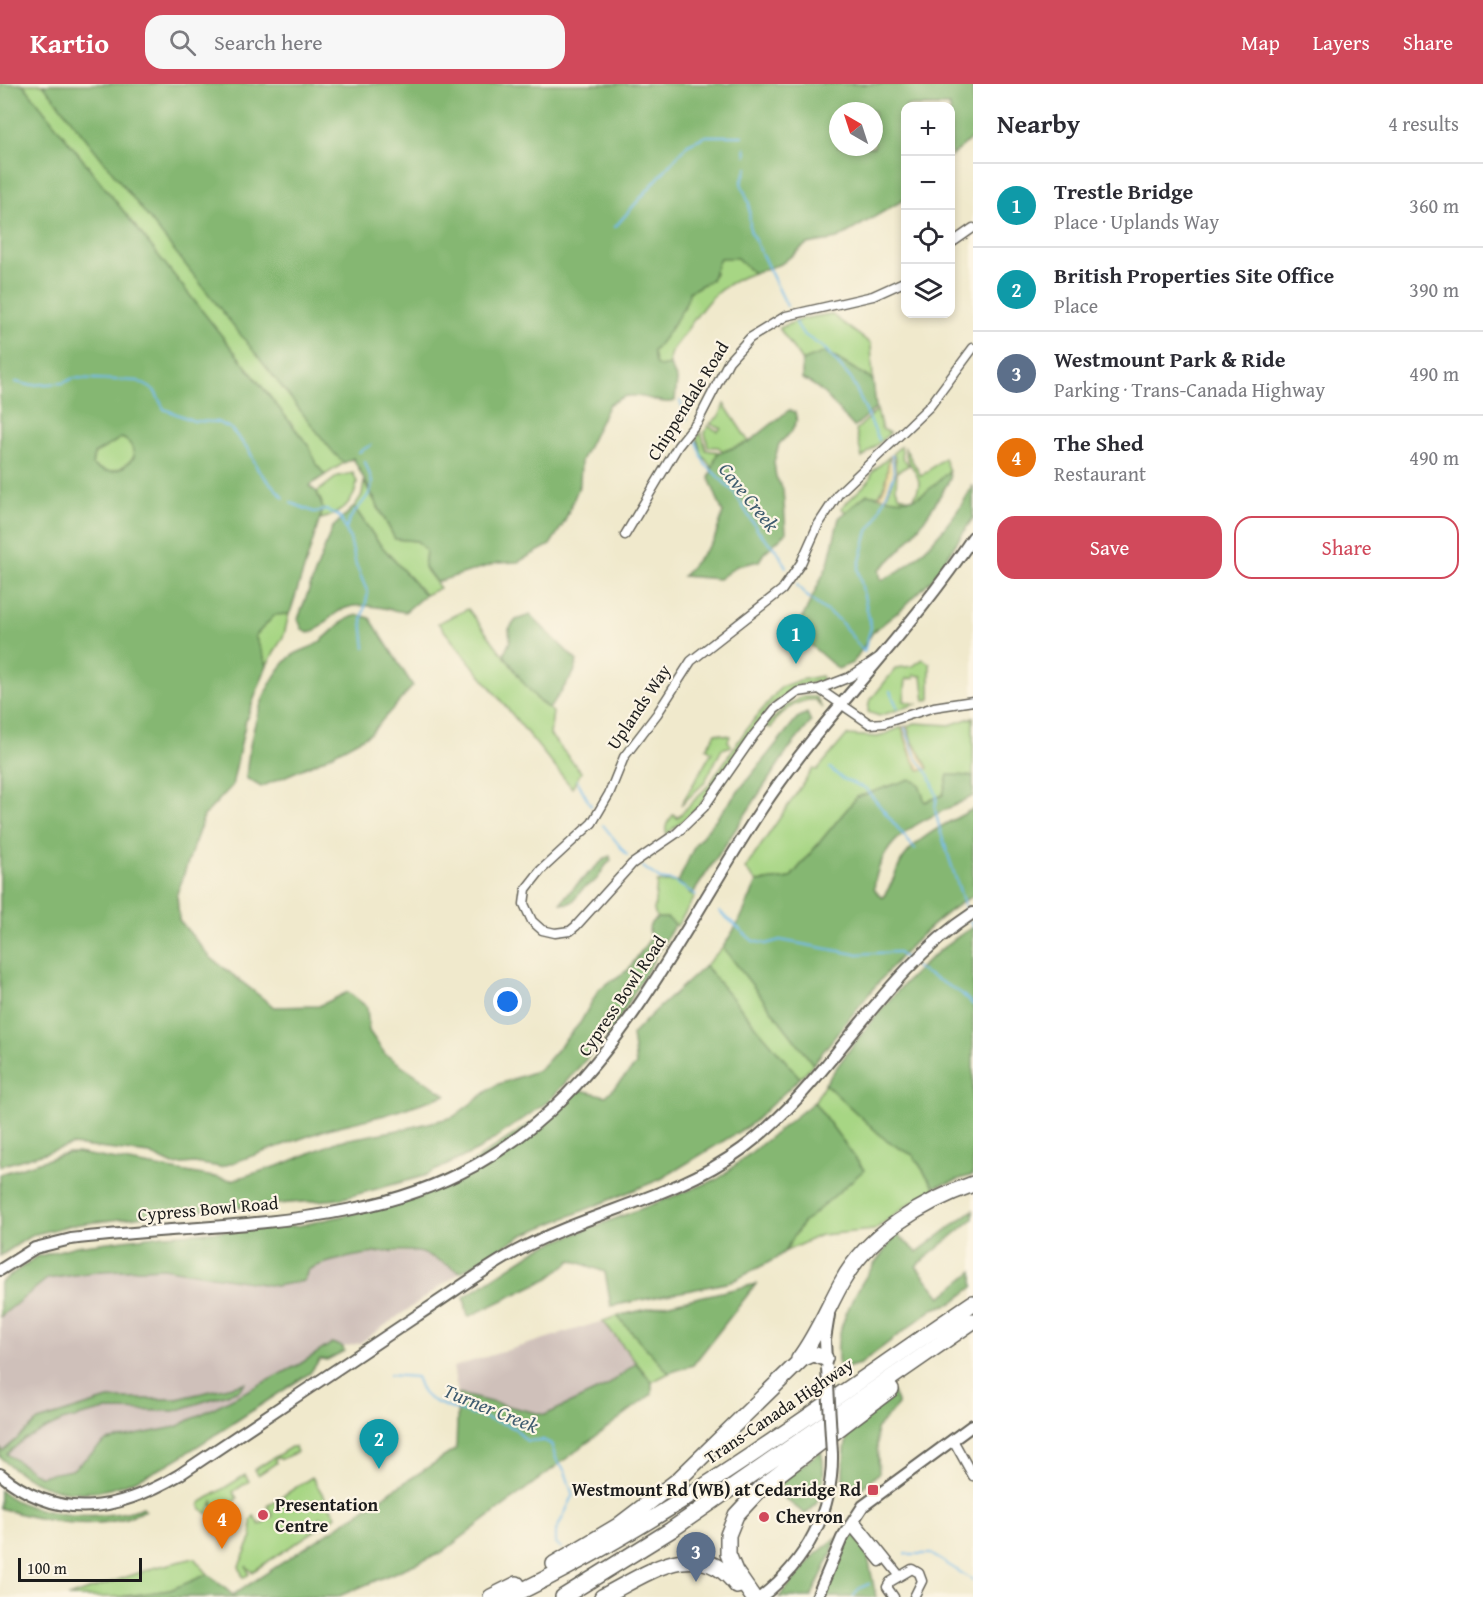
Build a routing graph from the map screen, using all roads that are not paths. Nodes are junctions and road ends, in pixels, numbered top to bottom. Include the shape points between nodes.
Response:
1 (973, 228) edge
2 (955, 241) edge
3 (901, 283) edge
4 (973, 348) edge
5 (625, 535) dead end
6 (973, 537) edge
7 (884, 655) junction
8 (819, 689) junction
9 (973, 701) edge
10 (841, 705) junction
11 (973, 913) edge
12 (973, 1184) edge
13 (0, 1270) edge
14 (836, 1294) junction
15 (973, 1303) edge
16 (973, 1323) edge
17 (826, 1363) junction
18 (785, 1375) junction
19 (973, 1425) edge
20 (953, 1440) junction
21 (0, 1474) edge
22 (973, 1476) edge
23 (852, 1522) junction
24 (897, 1577) junction
25 (491, 1597) edge
26 (509, 1597) edge
27 (563, 1597) edge
28 (602, 1597) edge
29 (746, 1597) edge
30 (753, 1597) edge
31 (761, 1597) edge
32 (817, 1597) edge
33 (894, 1597) edge
34 (914, 1597) edge

1 - 2 street
3 - 5 street, Chippendale Road via 873,296 786,316 750,338 729,361 698,421 678,446
4 - 8 street, Uplands Way via 930,406 839,493 782,590 691,661 624,757 592,823 526,889 524,904 532,921 542,930 555,933 576,927 632,864 704,807 775,709 798,692
6 - 7 street, Cypress Bowl Road via 934,594
7 - 8 street, Uplands Way via 845,680
7 - 10 street, Cypress Bowl Road
8 - 10 street
9 - 10 street via 934,706 875,724 866,723
10 - 13 street, Cypress Bowl Road via 762,808 621,1034 561,1103 514,1140 438,1182 373,1204 294,1218 71,1239 35,1248
11 - 21 street via 896,981 776,1120 703,1174 517,1251 148,1493 110,1505 69,1506 38,1498
12 - 14 highway via 923,1207 870,1247
14 - 17 street via 826,1330
14 - 18 highway via 819,1330
15 - 26 highway, Trans-Canada Highway via 662,1514 580,1562
16 - 27 highway, Trans-Canada Highway via 671,1530
16 - 30 highway via 742,1506 730,1524 728,1554
17 - 18 highway via 808,1356
17 - 31 street, bridge via 832,1454 828,1500 818,1529 795,1562
18 - 25 highway via 694,1466 639,1512
19 - 20 street
20 - 22 street
20 - 23 street via 887,1486 863,1506
23 - 24 street
23 - 32 street
24 - 33 street via 887,1587
24 - 34 street via 912,1569 919,1573 922,1581
28 - 29 highway via 668,1564 688,1559 718,1568

